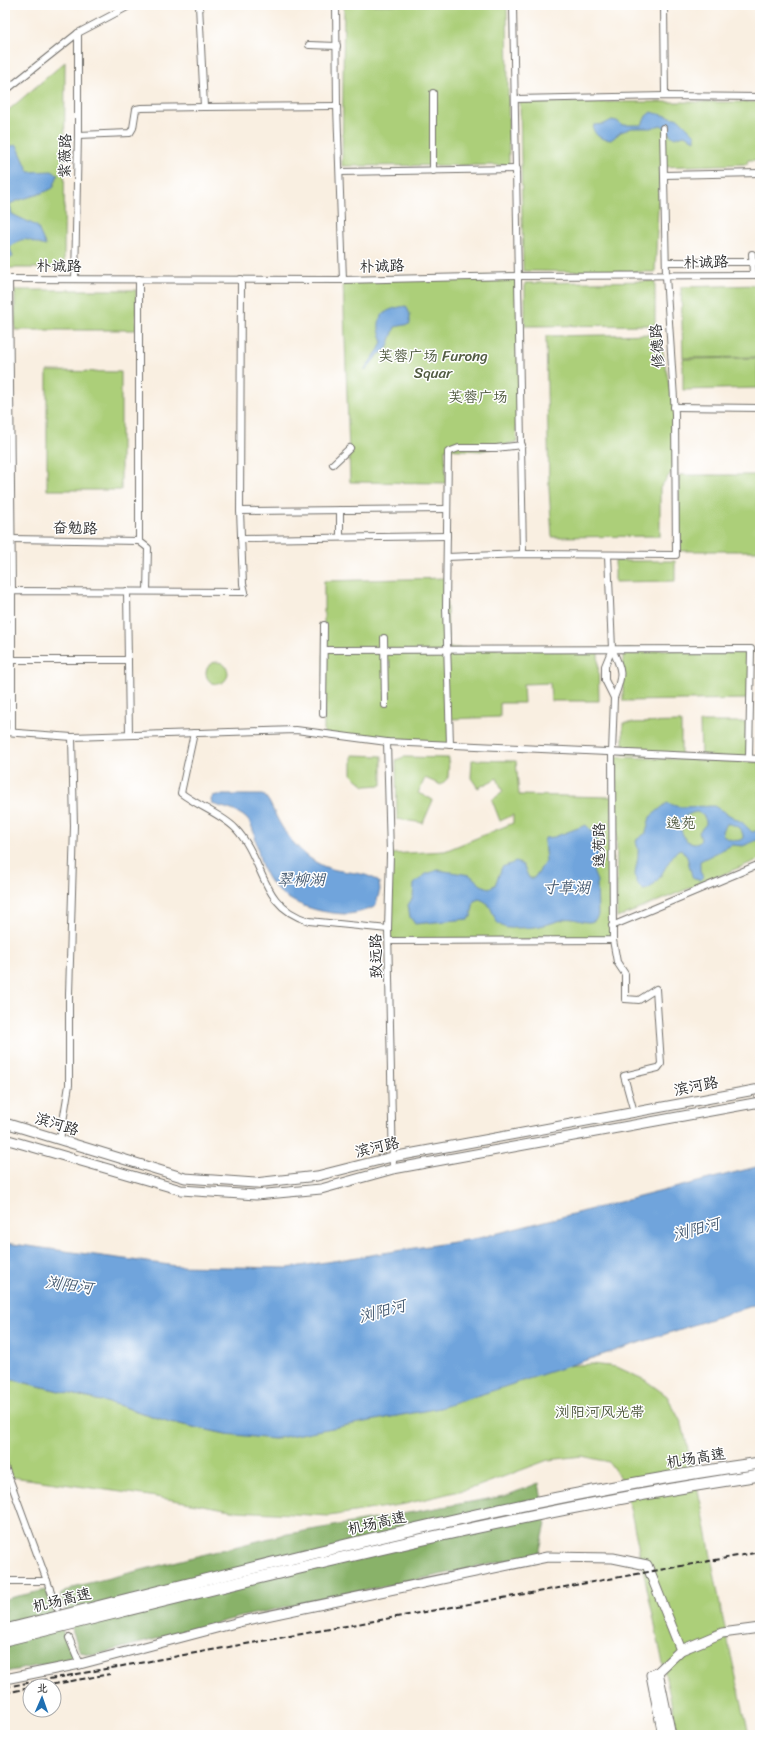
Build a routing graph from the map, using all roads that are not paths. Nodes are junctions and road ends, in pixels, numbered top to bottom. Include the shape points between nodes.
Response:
1 (131, 5) edge
2 (199, 5) edge
3 (336, 5) edge
4 (513, 5) edge
5 (664, 5) edge
6 (78, 32) junction
7 (309, 45) dead end
8 (337, 46) junction
9 (5, 91) edge
10 (433, 92) dead end
11 (665, 96) junction
12 (760, 98) edge
13 (515, 99) junction
14 (337, 106) junction
15 (204, 107) junction
16 (663, 128) dead end
17 (78, 135) junction
18 (517, 169) junction
19 (433, 171) junction
20 (340, 172) junction
21 (760, 173) edge
22 (664, 175) junction
23 (752, 254) dead end
24 (666, 262) junction
25 (753, 262) junction
26 (760, 262) edge
27 (757, 275) edge
28 (519, 276) junction
29 (666, 276) junction
30 (6, 279) edge
31 (75, 279) junction
32 (139, 279) junction
33 (241, 279) junction
34 (343, 280) junction
35 (760, 408) edge
36 (675, 411) junction
37 (522, 445) junction
38 (350, 448) dead end
39 (333, 464) dead end
40 (447, 509) junction
41 (240, 510) junction
42 (340, 510) junction
43 (447, 536) junction
44 (340, 538) junction
45 (11, 539) junction
46 (241, 539) junction
47 (139, 541) junction
48 (523, 554) junction
49 (608, 555) junction
50 (447, 557) junction
51 (8, 591) edge
52 (127, 591) junction
53 (147, 591) junction
54 (324, 625) dead end
55 (384, 638) dead end
56 (447, 648) junction
57 (384, 649) junction
58 (612, 649) junction
59 (324, 650) junction
60 (12, 660) junction
61 (128, 660) junction
62 (614, 698) junction
63 (385, 705) dead end
64 (323, 714) dead end
65 (5, 732) edge
66 (12, 732) junction
67 (194, 733) junction
68 (129, 735) junction
69 (72, 736) junction
70 (387, 742) junction
71 (450, 745) junction
72 (612, 753) junction
73 (749, 758) junction
74 (760, 759) edge
75 (760, 864) edge
76 (612, 926) junction
77 (388, 929) junction
78 (613, 940) junction
79 (389, 941) junction
80 (760, 1089) edge
81 (760, 1102) edge
82 (634, 1112) junction
83 (5, 1123) edge
84 (5, 1139) edge
85 (60, 1140) junction
86 (392, 1157) junction
87 (393, 1169) junction
88 (760, 1463) edge
89 (5, 1467) edge
90 (760, 1475) edge
91 (5, 1581) edge
92 (47, 1582) junction
93 (57, 1608) dead end
94 (760, 1628) edge
95 (5, 1630) edge
96 (69, 1638) dead end
97 (5, 1640) edge
98 (681, 1650) junction
99 (80, 1664) junction
100 (658, 1672) junction
101 (5, 1679) edge
102 (663, 1735) edge
103 (671, 1735) edge

1 - 6 street
2 - 15 street
3 - 8 street
4 - 13 street
5 - 11 street
6 - 9 street
6 - 17 street, 紫薇路
7 - 8 street
8 - 14 street
10 - 19 street
11 - 12 street
11 - 13 street
13 - 18 street
14 - 15 street
14 - 20 street
15 - 17 street via 136,109 130,133
16 - 22 street, 修德路
17 - 31 street, 紫薇路
18 - 19 street
18 - 28 street
19 - 20 street
20 - 34 street
21 - 22 street
22 - 24 street, 修德路
23 - 25 street
24 - 25 street
24 - 29 street, 修德路
25 - 26 street
25 - 27 street
27 - 29 street, 朴诚路
28 - 29 street, 朴诚路
28 - 34 street, 朴诚路
28 - 37 street
29 - 36 street, 修德路
30 - 31 street, 朴诚路
30 - 45 street
31 - 32 street, 朴诚路
32 - 33 street, 朴诚路
32 - 47 street
33 - 34 street, 朴诚路
33 - 41 street
35 - 36 street
36 - 49 street, 修德路 via 676,555
37 - 40 street via 459,448 448,452
37 - 48 street
38 - 39 street
40 - 42 street
40 - 43 street
41 - 42 street
41 - 46 street
42 - 44 street
43 - 44 street
43 - 50 street
44 - 46 street
45 - 47 street, 奋勉路
45 - 51 street
46 - 53 street via 245,592
47 - 53 street via 148,548
48 - 49 street
48 - 50 street
49 - 58 street, 逸苑路
50 - 56 street
51 - 52 street
51 - 60 street
52 - 53 street
52 - 61 street
54 - 59 street
55 - 57 street
56 - 57 street
56 - 58 street
56 - 71 street
57 - 59 street
57 - 63 street
58 - 62 street via 621,667 621,681
58 - 62 street, 逸苑路 via 605,666 605,680
58 - 73 street via 751,649
59 - 64 street
60 - 61 street
60 - 66 street
61 - 68 street
62 - 72 street, 逸苑路
65 - 66 street
66 - 69 street
67 - 68 street
67 - 70 street via 296,730
67 - 77 street via 181,793 235,828 253,857 266,886 279,904 298,918 309,921
68 - 69 street
69 - 85 street via 74,826 69,1085
70 - 71 street
70 - 77 street, 致远路 via 390,854
71 - 72 street
72 - 73 street
72 - 76 street, 逸苑路
73 - 74 street
75 - 76 street
76 - 78 street, 逸苑路
77 - 79 street, 致远路
78 - 79 street
78 - 82 street, 逸苑路 via 617,962 625,974 625,999 639,1000 656,989 661,1064 658,1068 624,1076
79 - 86 street, 致远路
80 - 82 main road, 滨河路
81 - 87 main road, 滨河路
82 - 86 main road, 滨河路
83 - 85 main road, 滨河路
84 - 87 main road, 滨河路 via 182,1190 256,1195 321,1189
85 - 86 main road, 滨河路 via 185,1178 255,1183 317,1176
86 - 87 street, 致远路
88 - 95 highway, 机场高速 via 527,1505 345,1546
89 - 92 street
90 - 97 highway, 机场高速 via 528,1516 382,1548
91 - 92 street
92 - 93 street
94 - 98 main road via 722,1633
96 - 99 street
98 - 99 main road via 647,1565 613,1558 547,1558 243,1621
98 - 100 main road
99 - 101 main road
100 - 102 main road via 651,1675
100 - 103 main road

